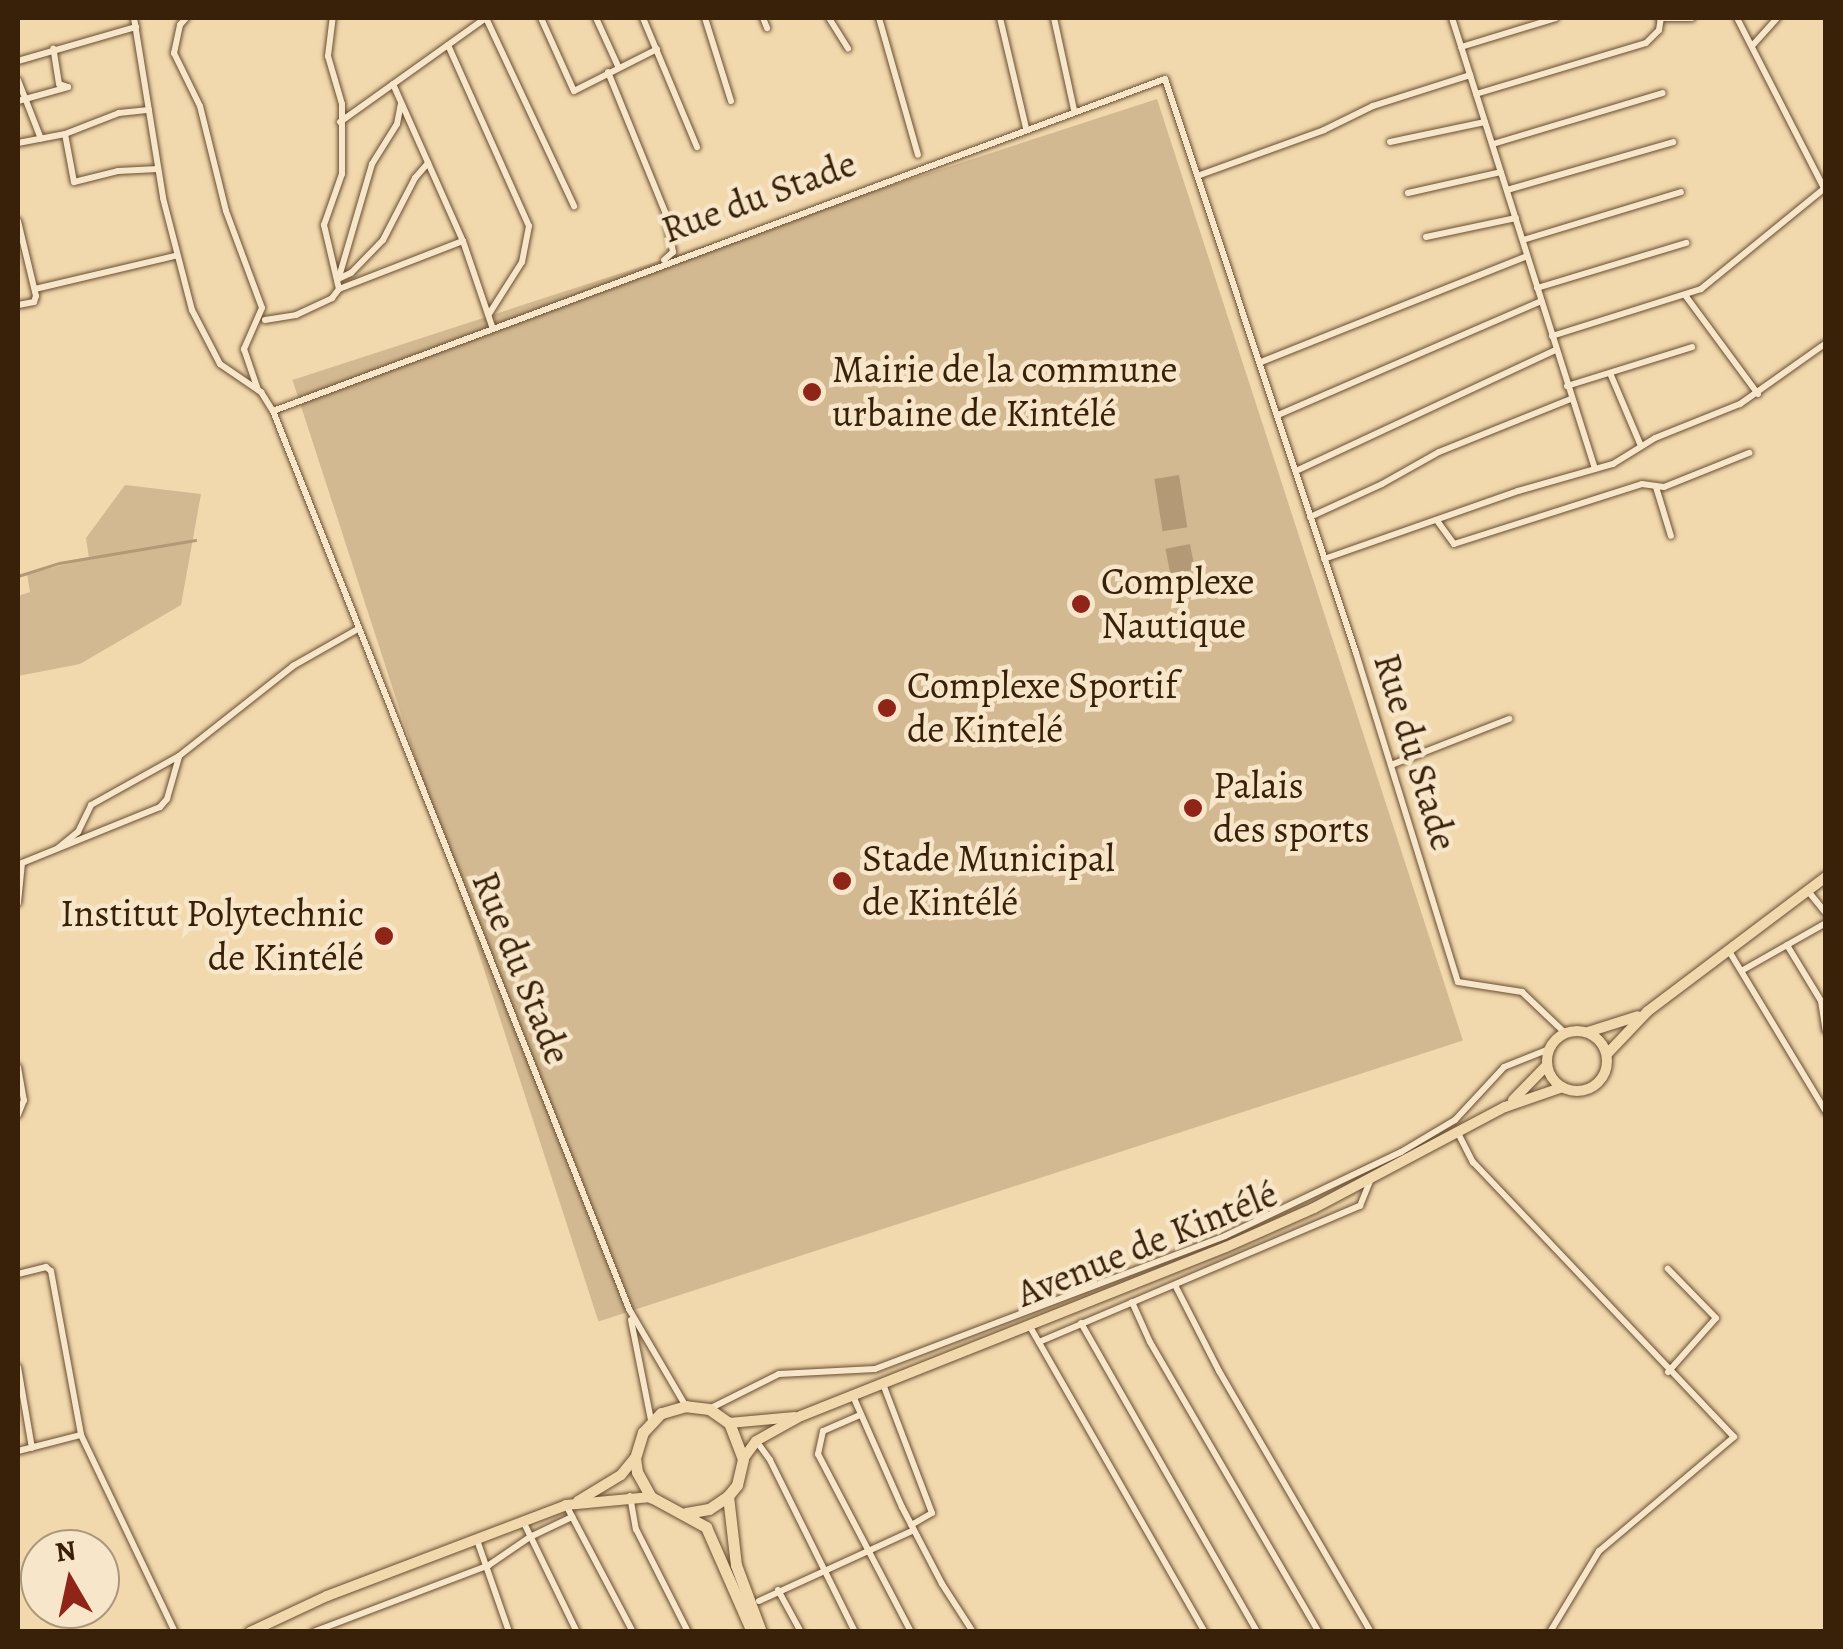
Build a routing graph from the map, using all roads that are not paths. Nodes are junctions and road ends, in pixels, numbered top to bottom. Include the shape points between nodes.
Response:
1 (134, 18) edge
2 (186, 18) edge
3 (334, 18) edge
4 (486, 18) edge
5 (541, 18) edge
6 (596, 18) edge
7 (644, 18) edge
8 (704, 18) edge
9 (763, 18) edge
10 (829, 18) edge
11 (878, 18) edge
12 (1000, 18) edge
13 (1054, 18) edge
14 (1452, 18) edge
15 (1556, 18) edge
16 (1660, 18) edge
17 (1692, 18) edge
18 (1777, 18) edge
19 (1739, 21) edge
20 (136, 27) junction
21 (768, 28) dead end
22 (1762, 31) junction
23 (448, 45) junction
24 (1461, 47) junction
25 (1751, 47) junction
26 (54, 48) junction
27 (848, 48) dead end
28 (656, 49) junction
29 (18, 60) edge
30 (618, 66) junction
31 (608, 72) junction
32 (1470, 75) junction
33 (18, 80) edge
34 (393, 84) junction
35 (1664, 93) dead end
36 (1476, 94) junction
37 (21, 101) edge
38 (731, 101) dead end
39 (402, 103) junction
40 (150, 110) junction
41 (1074, 110) junction
42 (340, 122) junction
43 (1485, 122) junction
44 (1026, 128) junction
45 (65, 134) junction
46 (41, 138) junction
47 (18, 142) edge
48 (1390, 142) dead end
49 (1673, 142) dead end
50 (1493, 144) junction
51 (697, 147) dead end
52 (918, 155) dead end
53 (428, 164) junction
54 (158, 169) junction
55 (1501, 172) junction
56 (1200, 175) junction
57 (1825, 187) edge
58 (1507, 190) junction
59 (1408, 192) dead end
60 (1681, 192) dead end
61 (574, 206) dead end
62 (1516, 218) junction
63 (18, 221) edge
64 (1426, 237) dead end
65 (463, 240) junction
66 (1522, 240) junction
67 (1686, 243) dead end
68 (175, 256) junction
69 (1528, 256) junction
70 (661, 263) junction
71 (338, 283) junction
72 (1537, 288) junction
73 (35, 289) junction
74 (1685, 296) junction
75 (1541, 301) junction
76 (18, 305) edge
77 (489, 314) junction
78 (265, 320) dead end
79 (492, 326) junction
80 (1552, 336) junction
81 (1826, 343) edge
82 (1692, 347) dead end
83 (1556, 350) junction
84 (1260, 362) junction
85 (1610, 372) junction
86 (1567, 386) junction
87 (258, 391) junction
88 (1758, 394) junction
89 (1571, 399) junction
90 (273, 411) junction
91 (1278, 416) junction
92 (1640, 446) junction
93 (1749, 453) dead end
94 (1595, 469) junction
95 (1296, 470) junction
96 (1656, 486) junction
97 (1310, 517) junction
98 (1438, 522) junction
99 (1671, 536) dead end
100 (1324, 559) junction
101 (358, 628) junction
102 (1509, 719) dead end
103 (179, 756) junction
104 (1391, 766) junction
105 (58, 848) junction
106 (1826, 877) edge
107 (1808, 890) junction
108 (18, 903) edge
109 (1826, 913) edge
110 (1826, 923) edge
111 (1787, 945) junction
112 (1728, 950) junction
113 (1743, 970) junction
114 (1648, 1011) junction
115 (1826, 1031) edge
116 (1588, 1032) junction
117 (1566, 1033) junction
118 (1549, 1049) junction
119 (1607, 1054) junction
120 (1547, 1065) junction
121 (18, 1070) edge
122 (1563, 1088) junction
123 (1505, 1107) junction
124 (1826, 1112) edge
125 (18, 1115) edge
126 (1458, 1133) junction
127 (1371, 1179) junction
128 (1668, 1269) dead end
129 (18, 1274) edge
130 (1175, 1285) junction
131 (1132, 1302) junction
132 (628, 1309) junction
133 (1081, 1323) junction
134 (1028, 1324) junction
135 (1039, 1342) junction
136 (18, 1367) edge
137 (1668, 1372) junction
138 (882, 1383) junction
139 (852, 1395) junction
140 (686, 1406) junction
141 (709, 1409) junction
142 (860, 1415) junction
143 (801, 1416) junction
144 (651, 1421) junction
145 (729, 1423) junction
146 (82, 1434) junction
147 (756, 1442) junction
148 (32, 1448) junction
149 (18, 1451) edge
150 (635, 1458) junction
151 (744, 1459) junction
152 (630, 1496) junction
153 (728, 1496) junction
154 (651, 1497) junction
155 (569, 1504) junction
156 (686, 1513) junction
157 (572, 1517) junction
158 (523, 1521) junction
159 (912, 1528) junction
160 (530, 1537) junction
161 (477, 1540) junction
162 (868, 1552) junction
163 (488, 1565) junction
164 (821, 1570) junction
165 (778, 1590) junction
166 (760, 1601) dead end
167 (175, 1632) edge
168 (250, 1632) edge
169 (313, 1632) edge
170 (508, 1632) edge
171 (577, 1632) edge
172 (633, 1632) edge
173 (688, 1632) edge
174 (752, 1632) edge
175 (761, 1632) edge
176 (801, 1632) edge
177 (854, 1632) edge
178 (911, 1632) edge
179 (973, 1632) edge
180 (1205, 1632) edge
181 (1257, 1632) edge
182 (1319, 1632) edge
183 (1372, 1632) edge
184 (1550, 1632) edge

1 - 20 street
2 - 87 street via 174,53 200,106 226,211 262,308 244,349
3 - 42 street via 328,56 342,104
4 - 23 street
4 - 61 street
5 - 31 street via 574,91
6 - 30 street
7 - 28 street
8 - 38 street
9 - 21 street
10 - 27 street
11 - 52 street
12 - 44 street
13 - 41 street
14 - 24 street
15 - 24 street
16 - 17 street
16 - 36 street via 1646,43
18 - 22 street
19 - 22 street
19 - 25 street
20 - 26 street
20 - 40 street
22 - 25 street
23 - 34 street
23 - 77 street via 530,226 522,262
24 - 32 street
25 - 57 street
26 - 29 street
26 - 37 street via 58,84 68,87
28 - 30 street
28 - 51 street
30 - 31 street
31 - 70 street via 664,212 673,252
32 - 36 street
32 - 56 street
33 - 37 street
34 - 39 street
34 - 42 street
35 - 50 street
36 - 43 street
37 - 46 street
39 - 53 street
39 - 71 street via 352,219
40 - 45 street
40 - 54 street
41 - 44 street, Rue du Stade
41 - 56 street, Rue du Stade via 1165,79
42 - 71 street via 342,174 324,224
43 - 48 street
43 - 50 street
44 - 70 street, Rue du Stade
45 - 46 street
45 - 54 street via 74,182
46 - 47 street
49 - 58 street
50 - 55 street
53 - 65 street
53 - 71 street via 383,240
54 - 68 street
55 - 58 street
55 - 59 street
56 - 84 street, Rue du Stade
57 - 74 street
58 - 62 street
60 - 66 street
62 - 64 street
62 - 66 street
63 - 73 street
65 - 71 street
65 - 77 street
66 - 69 street
67 - 72 street
68 - 73 street
68 - 87 street via 212,353
69 - 72 street
69 - 84 street
70 - 79 street, Rue du Stade
71 - 78 street via 332,298
72 - 75 street
73 - 76 street via 34,302
74 - 80 street
74 - 88 street
75 - 80 street
75 - 91 street
77 - 79 street
79 - 90 street, Rue du Stade
80 - 83 street
81 - 88 street
82 - 85 street
83 - 86 street
83 - 95 street
84 - 91 street, Rue du Stade
85 - 86 street
85 - 92 street
86 - 89 street
87 - 90 street
88 - 92 street
89 - 94 street
89 - 97 street via 1438,452
90 - 101 street, Rue du Stade
91 - 95 street, Rue du Stade
92 - 94 street
93 - 96 street
94 - 98 street
95 - 97 street, Rue du Stade
96 - 98 street via 1642,484 1454,544
96 - 99 street
97 - 100 street, Rue du Stade
98 - 100 street
100 - 104 street, Rue du Stade
101 - 103 street via 293,666
101 - 132 street, Rue du Stade
102 - 104 street
103 - 105 street via 90,806 78,832
103 - 105 street via 160,807
104 - 117 street, Rue du Stade via 1458,982 1522,992
105 - 108 street via 22,862
106 - 107 main road, Avenue de Kintélé
107 - 109 street
107 - 112 main road, Avenue de Kintélé
110 - 111 street
111 - 113 street
111 - 115 street via 1821,1001
112 - 113 street
112 - 114 main road, Avenue de Kintélé
113 - 124 street
114 - 116 main road, Avenue de Kintélé
114 - 119 main road, Avenue de Kintélé
116 - 117 main road, Avenue de Kintélé
116 - 119 main road
117 - 118 main road
118 - 120 main road
118 - 141 street via 1504,1067 1455,1120 1417,1143 1225,1236 923,1353 858,1373 779,1374
119 - 122 main road, Avenue de Kintélé via 1596,1085
120 - 122 main road
120 - 123 main road, Avenue de Kintélé
121 - 125 street via 24,1100
122 - 123 main road, Avenue de Kintélé
123 - 126 main road, Avenue de Kintélé
126 - 127 main road, Avenue de Kintélé
126 - 137 street via 1474,1162
127 - 130 street via 1360,1206
127 - 134 main road, Avenue de Kintélé via 1226,1247
128 - 137 street via 1716,1318
129 - 146 street via 46,1266 52,1271
130 - 131 street
130 - 183 street
131 - 133 street
131 - 182 street
132 - 140 street, Rue du Stade
132 - 144 street, Rue du Stade
133 - 135 street
133 - 181 street
134 - 135 street
134 - 138 main road, Avenue de Kintélé
135 - 180 street
136 - 148 street
137 - 184 street via 1734,1438 1599,1552
138 - 139 main road, Avenue de Kintélé
138 - 159 street via 931,1512
139 - 142 street
139 - 143 main road, Avenue de Kintélé
140 - 141 highway
140 - 144 highway
141 - 145 highway
142 - 159 street
142 - 162 street via 823,1431 818,1448
143 - 145 main road, Avenue de Kintélé
143 - 147 main road, Avenue de Kintélé
144 - 150 highway
145 - 151 highway
146 - 148 street
146 - 167 street
147 - 151 main road, Avenue de Kintélé
147 - 164 street
148 - 149 street
150 - 154 highway
150 - 155 main road via 621,1475
151 - 153 highway
152 - 154 main road
152 - 155 main road
152 - 173 street via 636,1529
153 - 156 highway
153 - 175 highway via 736,1564
154 - 156 highway
155 - 157 street
155 - 158 main road
156 - 174 highway via 706,1527
157 - 160 street
157 - 172 street
158 - 160 street
158 - 161 main road
159 - 162 street
159 - 179 street
160 - 163 street
160 - 171 street
161 - 163 street
161 - 168 main road
162 - 164 street
162 - 178 street
163 - 169 street
163 - 170 street
164 - 165 street
164 - 177 street
165 - 166 street
165 - 176 street

